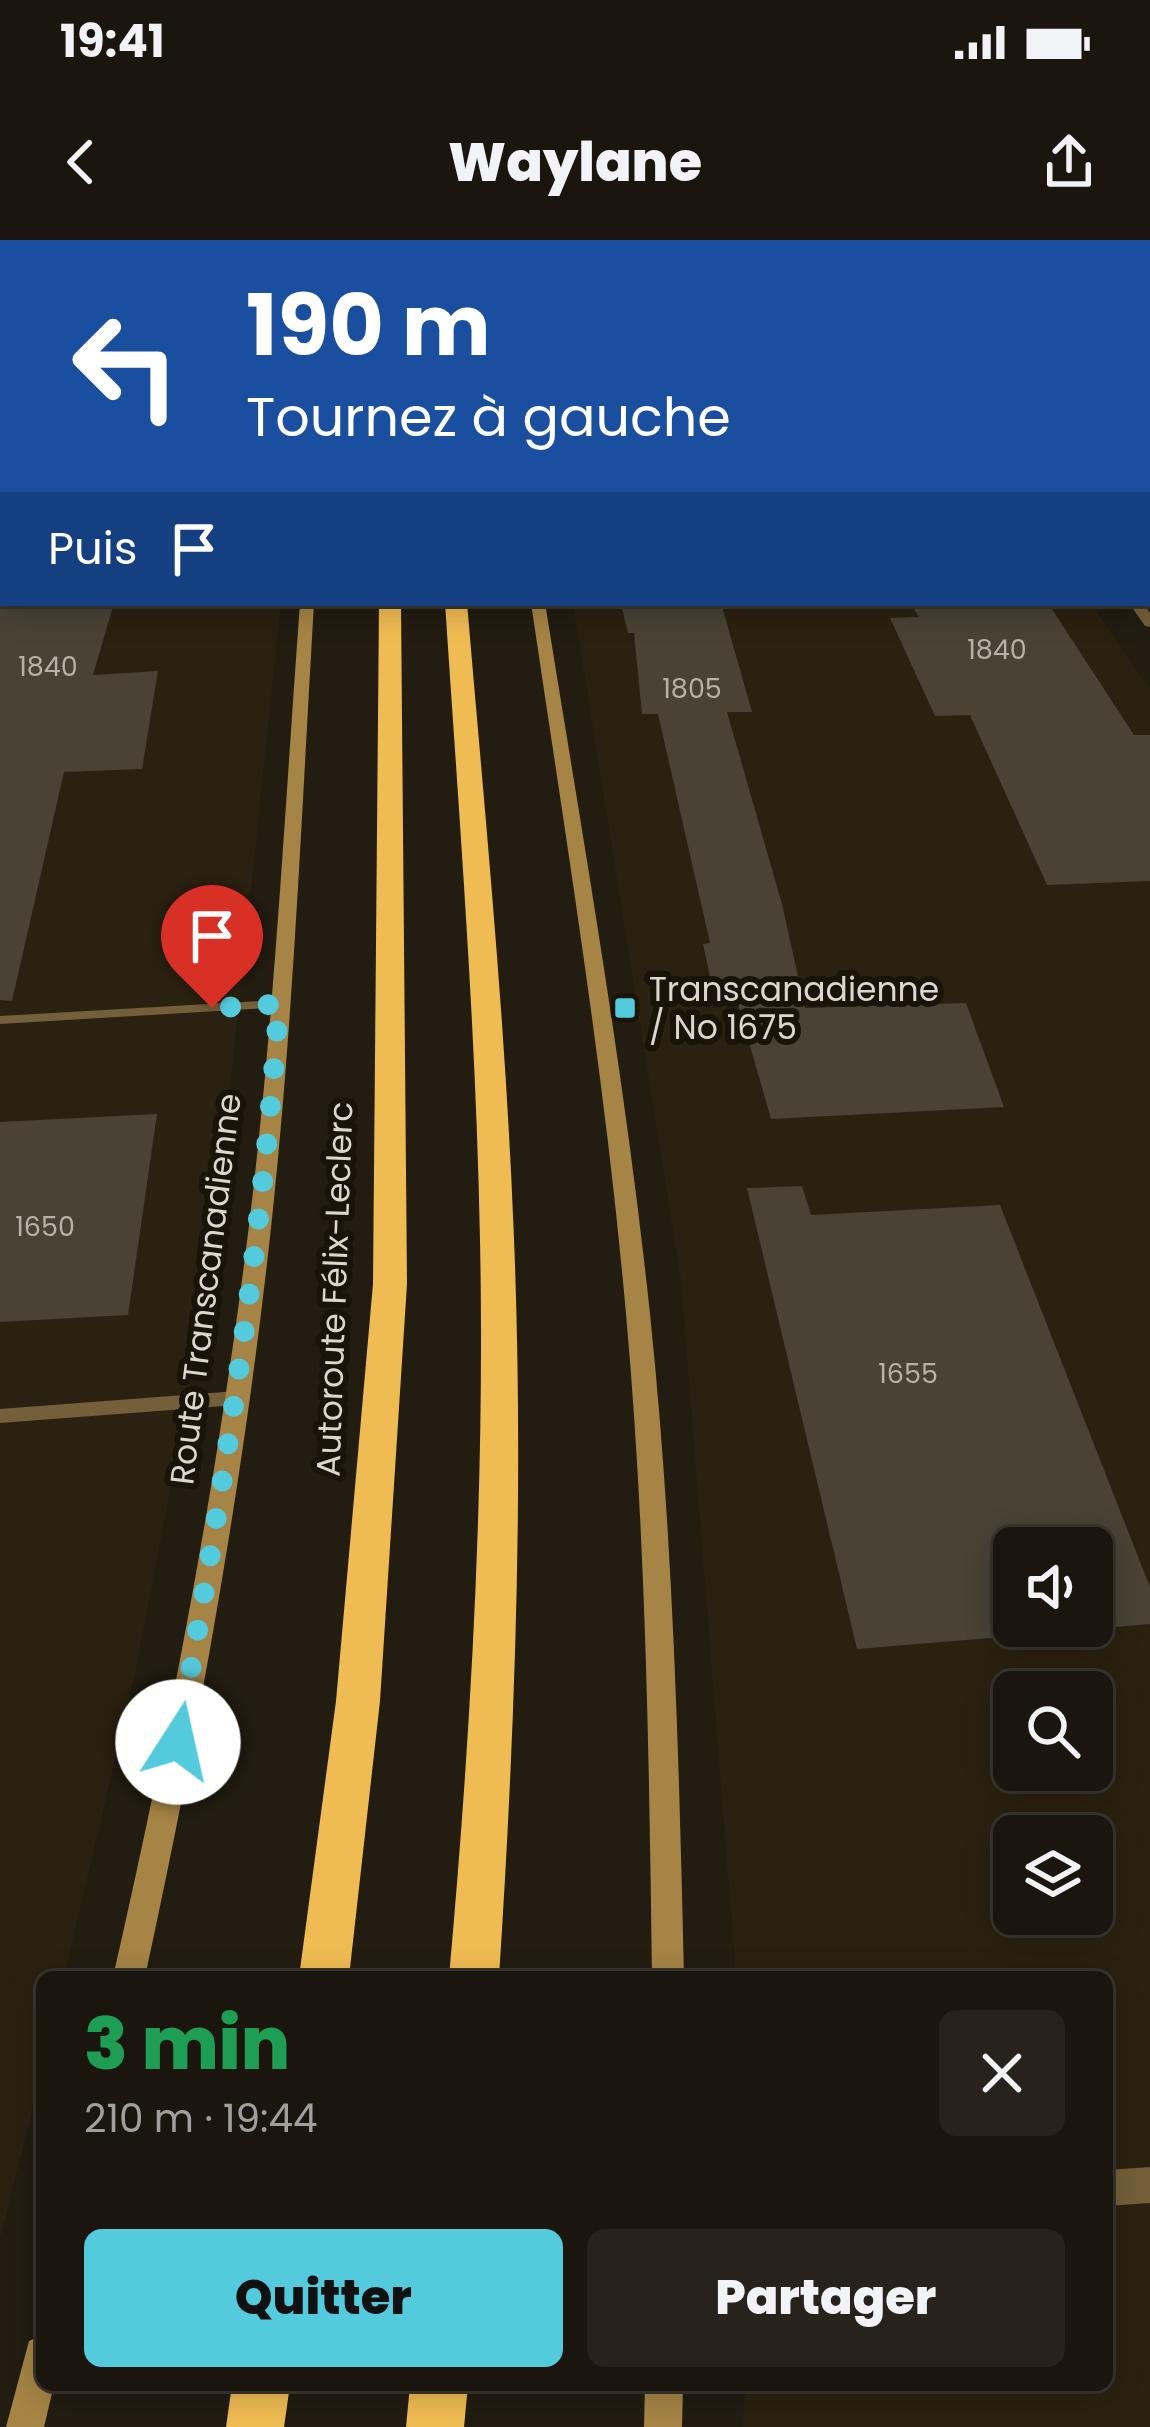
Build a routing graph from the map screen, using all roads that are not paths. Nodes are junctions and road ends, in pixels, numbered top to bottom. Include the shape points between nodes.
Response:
1 (307, 606) edge
2 (390, 606) edge
3 (456, 606) edge
4 (538, 606) edge
5 (279, 1004) junction
6 (0, 1020) edge
7 (237, 1398) junction
8 (0, 1416) edge
9 (130, 1971) edge
10 (325, 1971) edge
11 (475, 1971) edge
12 (668, 1971) edge
13 (1150, 2185) edge
14 (1113, 2188) edge
15 (36, 2380) edge
16 (260, 2391) edge
17 (438, 2391) edge
18 (664, 2391) edge
19 (25, 2427) edge
20 (255, 2427) edge
21 (435, 2427) edge
22 (663, 2427) edge

1 - 5 main road, Route Transcanadienne
2 - 10 highway, Autoroute Félix-Leclerc via 390,1284 358,1701
3 - 11 highway via 498,1284 494,1630
4 - 12 main road via 639,1320 663,1698
5 - 6 lane
5 - 7 main road, Route Transcanadienne
7 - 8 lane
7 - 9 main road, Route Transcanadienne
13 - 14 street
15 - 19 main road
16 - 20 highway
17 - 21 highway
18 - 22 main road

